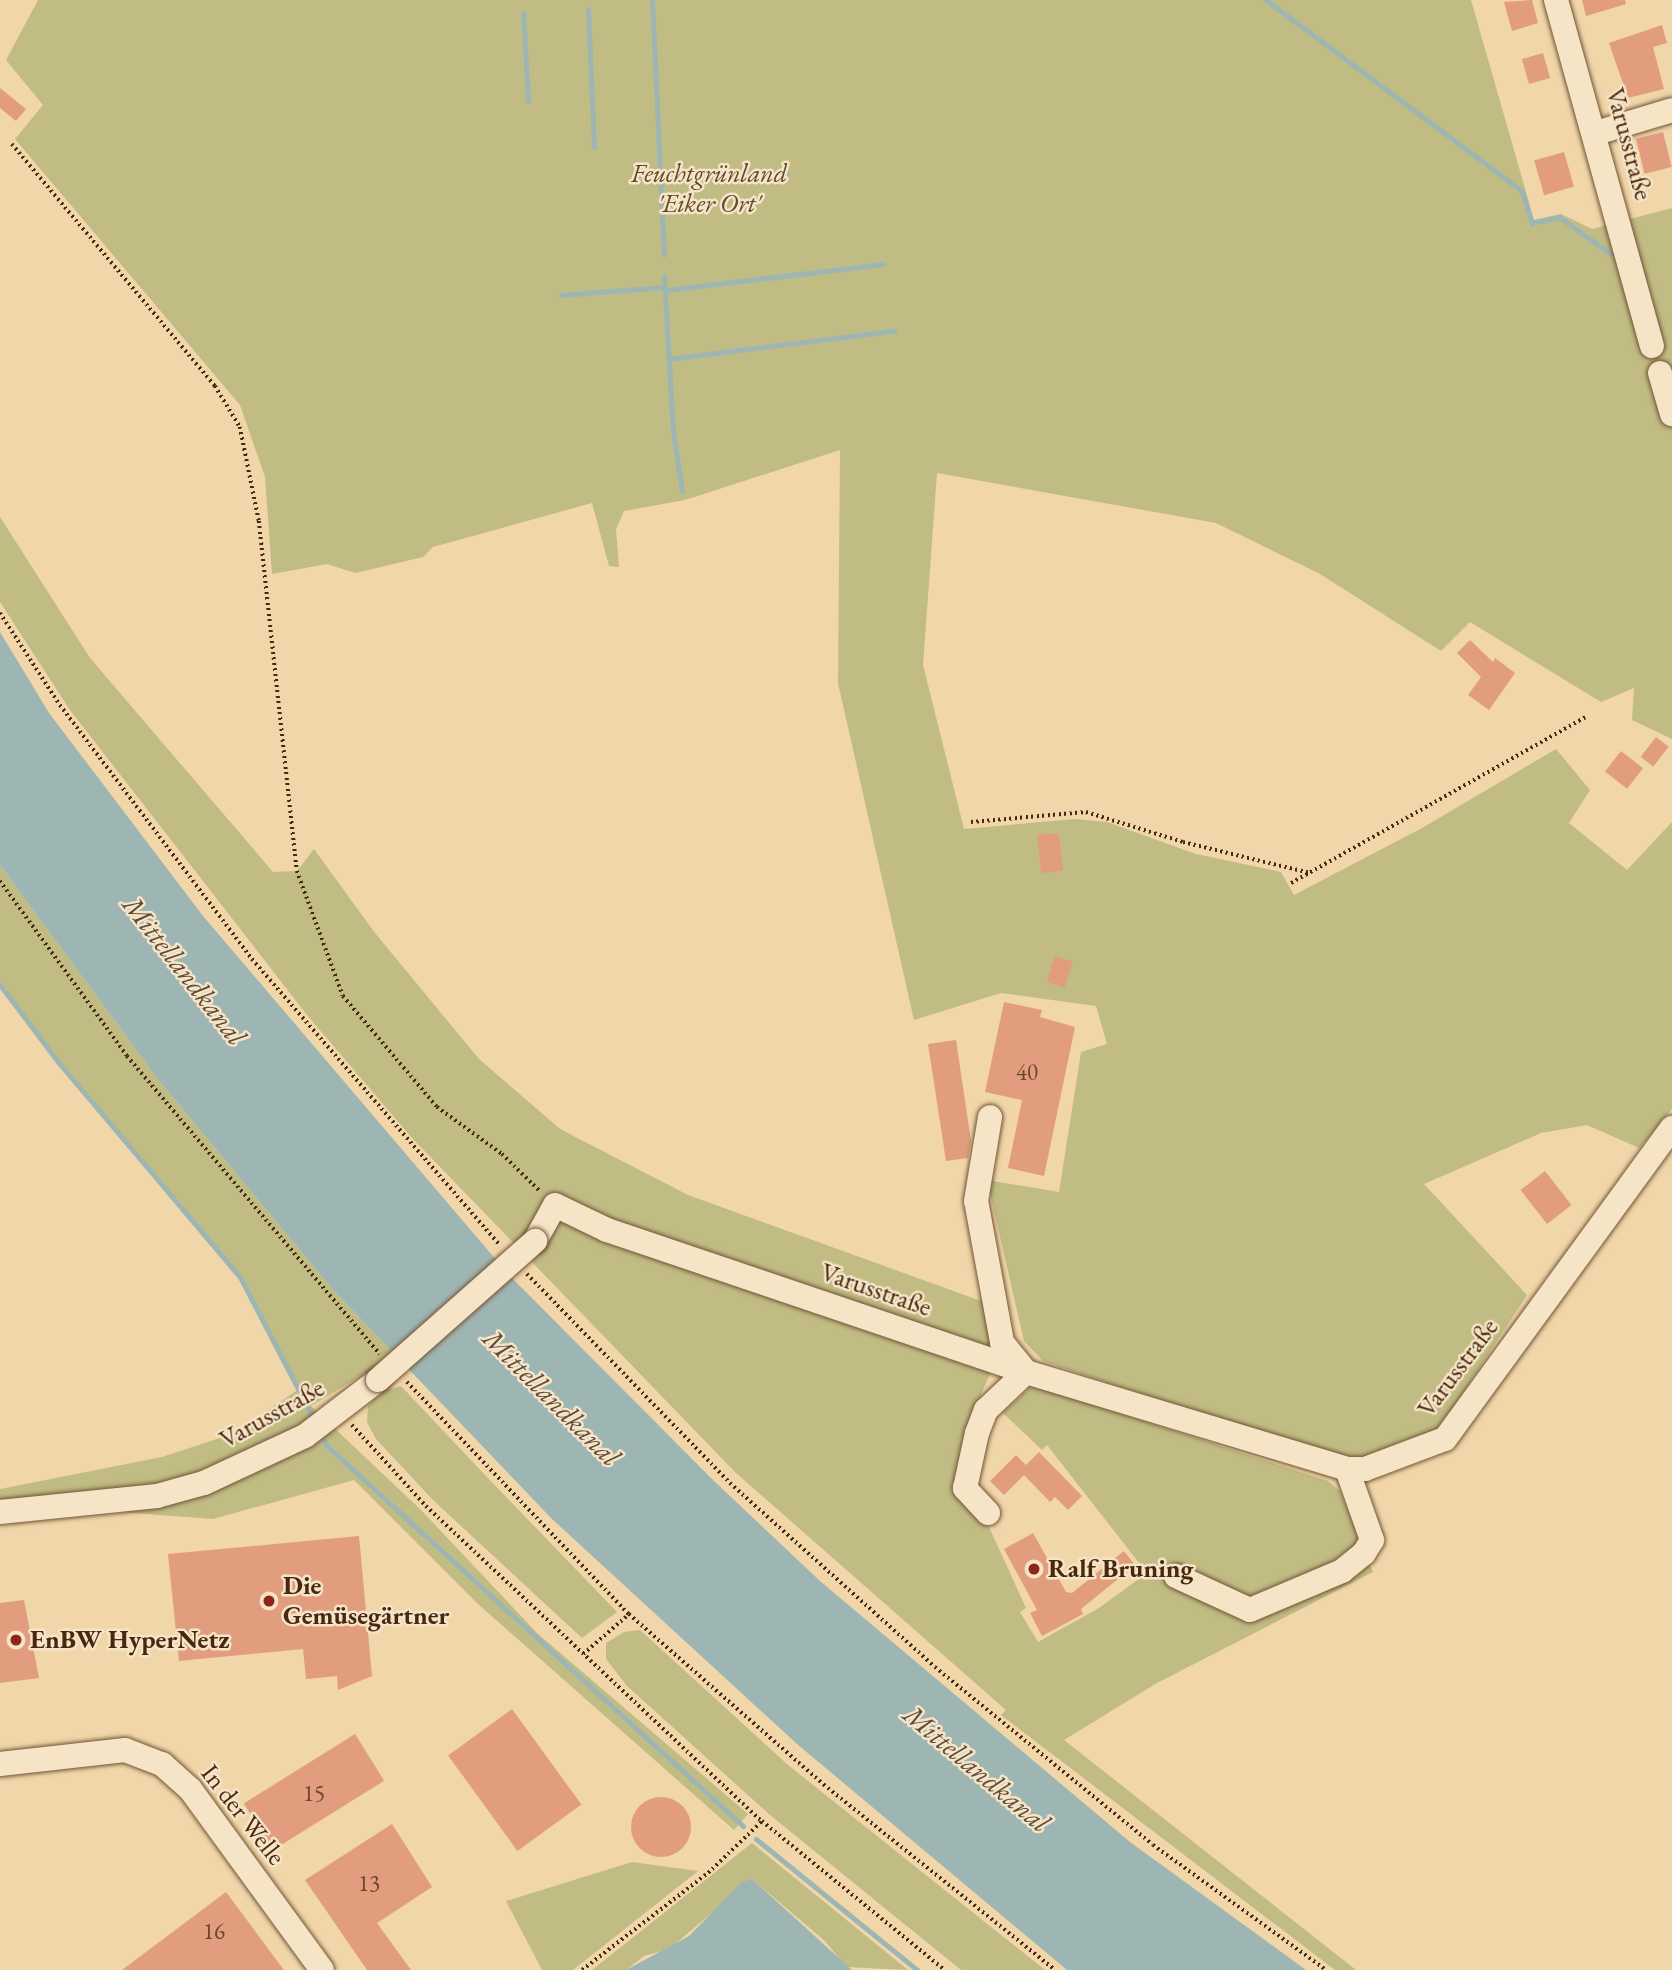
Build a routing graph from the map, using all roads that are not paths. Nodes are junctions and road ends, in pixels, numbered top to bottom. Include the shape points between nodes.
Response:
1 (1556, 0) edge
2 (1672, 110) edge
3 (1596, 133) junction
4 (1652, 346) dead end
5 (1660, 373) dead end
6 (1672, 414) edge
7 (990, 1117) dead end
8 (1672, 1128) edge
9 (1026, 1372) junction
10 (1347, 1469) junction
11 (0, 1512) edge
12 (988, 1513) dead end
13 (1176, 1576) dead end
14 (0, 1764) edge
15 (322, 1970) edge

1 - 3 street, Varusstraße
2 - 3 street
3 - 4 street, Varusstraße
5 - 6 street
7 - 9 street via 976,1201 1002,1342
8 - 10 street, Varusstraße via 1445,1439 1384,1465
9 - 10 street, Varusstraße
9 - 11 street, Varusstraße, bridge via 607,1230 555,1205 535,1241 335,1416 305,1436 204,1483 157,1496
9 - 12 street via 986,1410 974,1442 965,1488
10 - 13 street via 1372,1540 1342,1571 1250,1609
14 - 15 street, In der Welle via 125,1750 162,1764 190,1789

